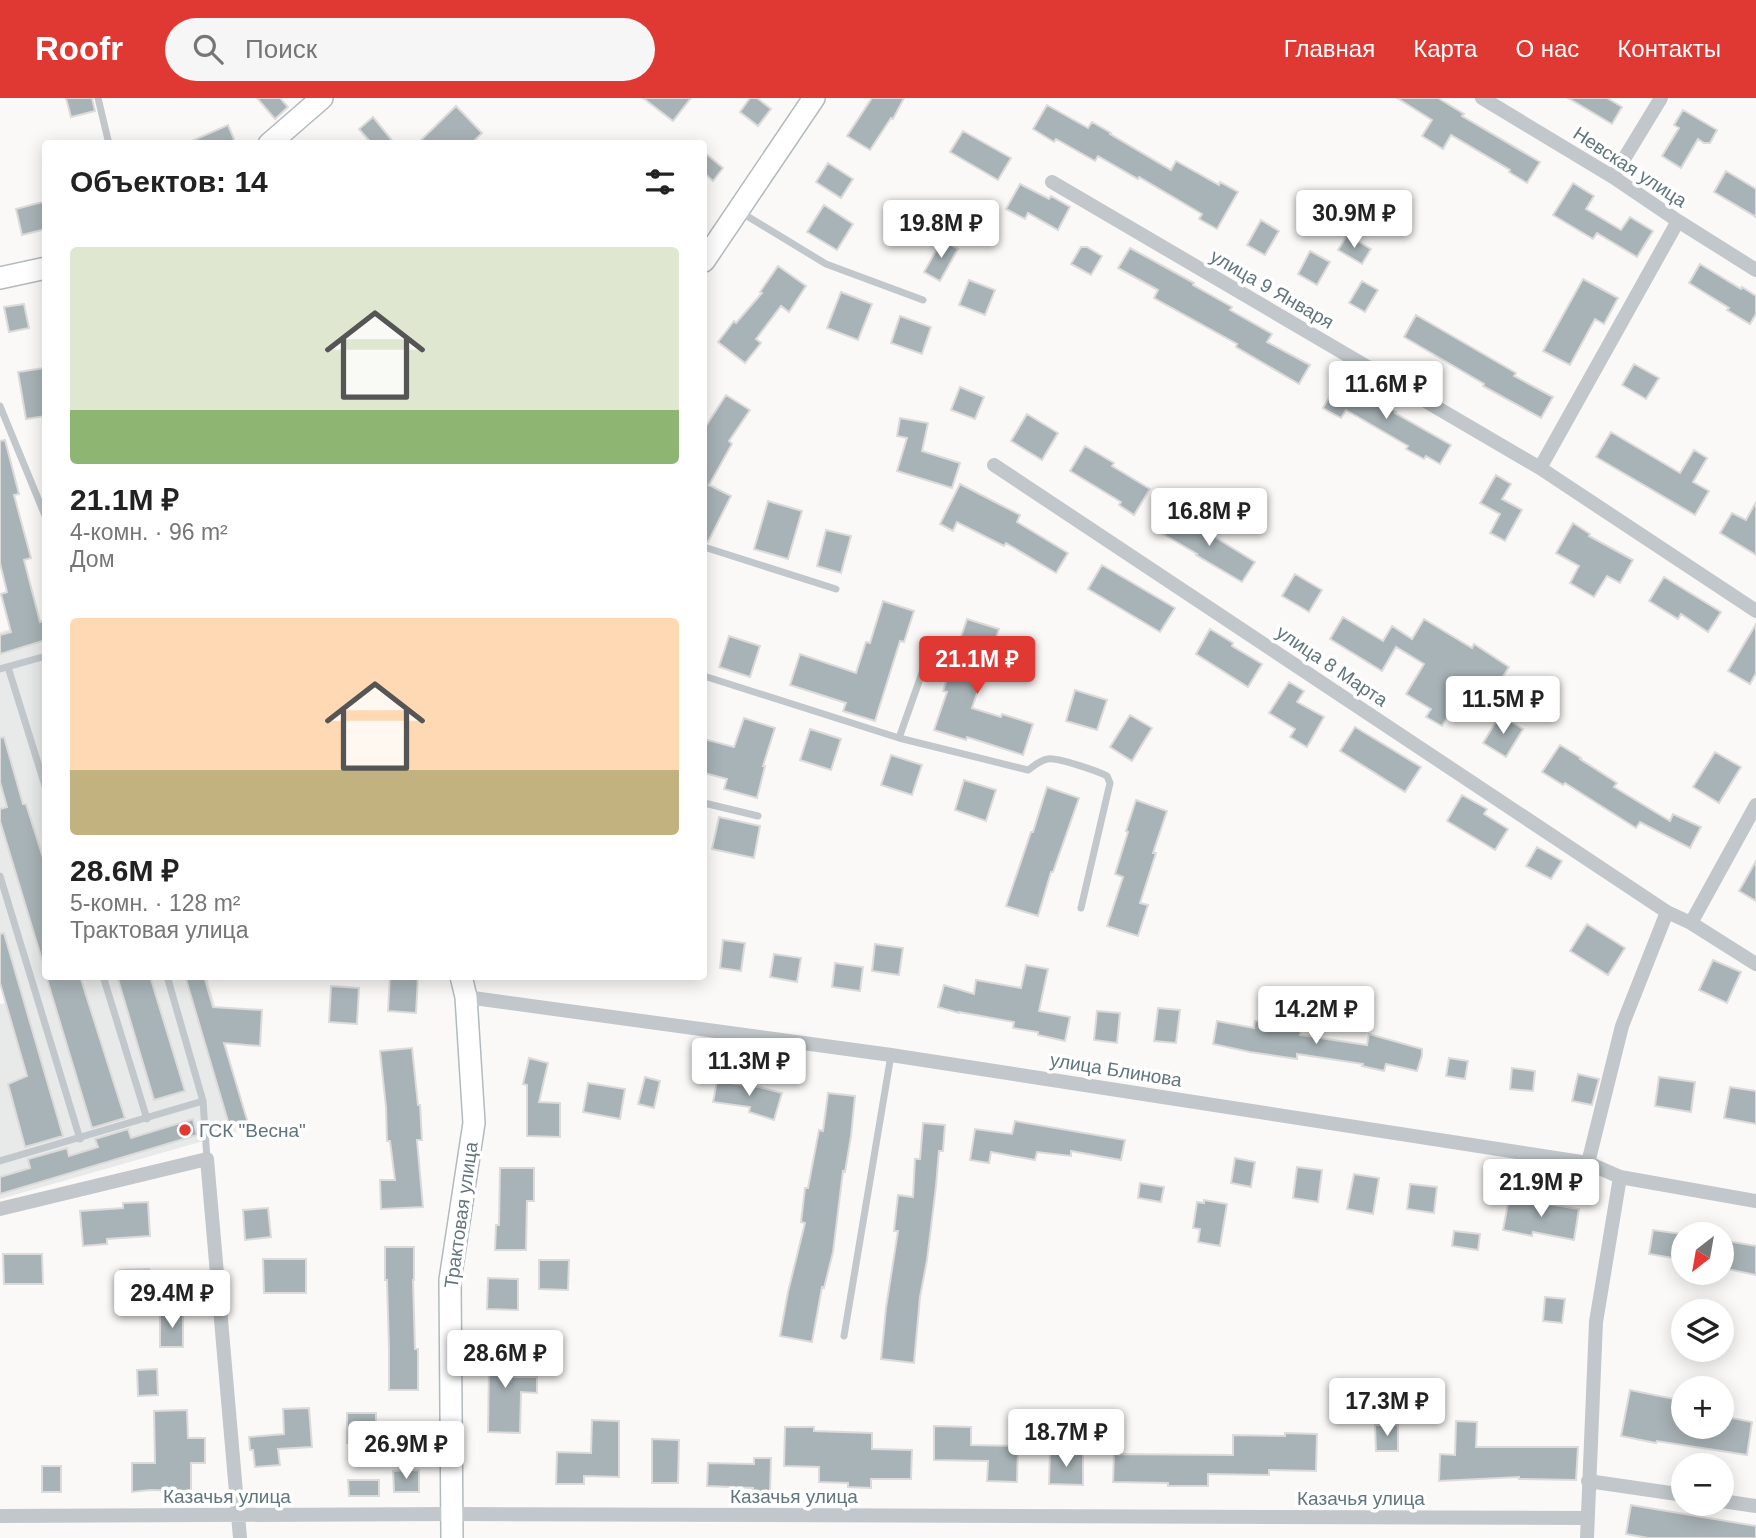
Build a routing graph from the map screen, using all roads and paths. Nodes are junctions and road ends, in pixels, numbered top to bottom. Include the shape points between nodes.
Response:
1 (98, 98) edge
2 (322, 98) edge
3 (814, 98) edge
4 (1482, 98) edge
5 (1661, 98) edge
6 (107, 140) edge
7 (274, 140) edge
8 (1613, 177) junction
9 (1052, 183) dead end
10 (738, 210) junction
11 (1678, 221) junction
12 (707, 256) edge
13 (42, 269) edge
14 (1756, 270) edge
15 (0, 278) edge
16 (923, 300) dead end
17 (0, 406) edge
18 (994, 465) dead end
19 (1540, 468) junction
20 (42, 507) edge
21 (707, 548) edge
22 (836, 589) dead end
23 (1756, 611) edge
24 (933, 642) dead end
25 (42, 657) edge
26 (4, 668) edge
27 (707, 677) edge
28 (899, 738) junction
29 (42, 777) edge
30 (707, 804) edge
31 (1756, 805) edge
32 (758, 816) dead end
33 (0, 876) edge
34 (1081, 908) dead end
35 (1667, 912) junction
36 (1690, 923) junction
37 (1756, 964) edge
38 (104, 980) edge
39 (168, 980) edge
40 (463, 987) edge
41 (891, 1055) junction
42 (203, 1101) junction
43 (147, 1119) junction
44 (80, 1139) junction
45 (207, 1159) junction
46 (0, 1161) edge
47 (1588, 1163) junction
48 (1620, 1177) junction
49 (1756, 1200) edge
50 (0, 1209) edge
51 (844, 1336) dead end
52 (1588, 1481) junction
53 (1671, 1493) edge
54 (1734, 1503) edge
55 (1756, 1506) edge
56 (453, 1514) junction
57 (238, 1515) junction
58 (0, 1516) edge
59 (1588, 1518) junction
60 (240, 1538) edge
61 (452, 1538) edge
62 (1587, 1538) edge

1 - 6 lane
2 - 7 street
3 - 10 street
4 - 8 street, Невская улица
5 - 8 street
8 - 11 street, Невская улица
9 - 19 street, улица 9 Января
10 - 12 street
10 - 16 lane via 826,264
11 - 14 street, Невская улица
11 - 19 street
13 - 15 street
17 - 20 lane
18 - 35 street, улица 8 Марта
19 - 23 street, улица 9 Января
21 - 22 lane
24 - 28 lane
25 - 26 lane
26 - 29 lane
27 - 28 lane
28 - 34 lane via 1028,770 1049,758 1107,776 1110,783
30 - 32 lane
31 - 36 street
33 - 44 lane
35 - 36 street, улица 8 Марта
35 - 47 street via 1622,1026
36 - 37 street, улица 8 Марта
38 - 43 lane
39 - 42 lane
40 - 41 street, улица Блинова
40 - 56 street, Трактовая улица via 474,1123 450,1280
41 - 47 street, улица Блинова
41 - 51 lane
42 - 43 lane
42 - 45 lane
43 - 44 lane
44 - 46 lane
45 - 50 street
45 - 57 street
47 - 48 street, улица Блинова
48 - 49 street, улица Блинова
48 - 52 street via 1596,1322
52 - 53 street
52 - 59 street
54 - 55 street
56 - 57 street, Казачья улица
56 - 59 street, Казачья улица
56 - 61 street, Трактовая улица
57 - 58 street, Казачья улица
57 - 60 street
59 - 62 street

